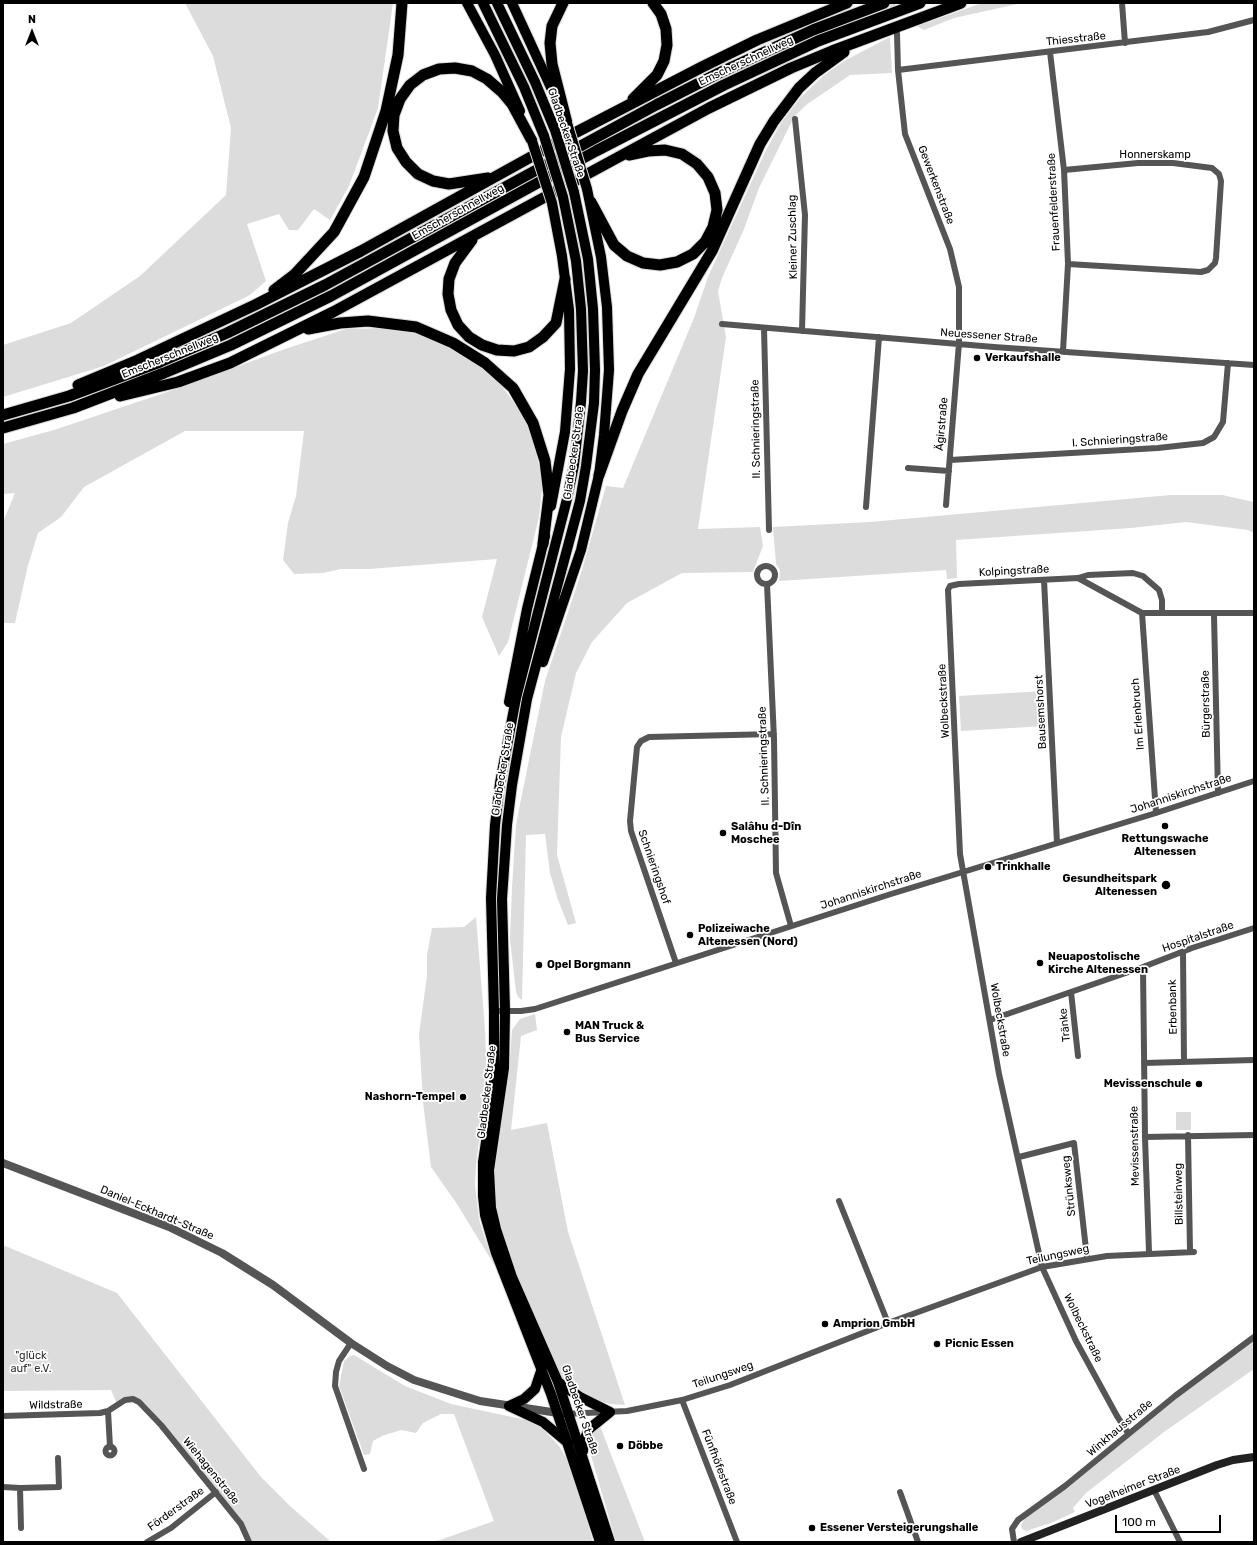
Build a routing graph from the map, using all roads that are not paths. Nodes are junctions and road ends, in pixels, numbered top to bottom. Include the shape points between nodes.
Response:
1 (402, 3) edge
2 (468, 3) edge
3 (483, 3) edge
4 (497, 3) edge
5 (512, 3) edge
6 (563, 3) edge
7 (653, 3) edge
8 (847, 3) edge
9 (884, 3) edge
10 (920, 3) edge
11 (961, 3) edge
12 (1122, 3) edge
13 (1254, 20) edge
14 (897, 33) tunnel mouth
15 (874, 35) junction
16 (1125, 43) junction
17 (1050, 52) junction
18 (898, 70) junction
19 (615, 113) junction
20 (795, 119) dead end
21 (566, 124) junction
22 (532, 141) junction
23 (613, 159) junction
24 (1064, 170) junction
25 (504, 173) junction
26 (590, 202) junction
27 (477, 235) junction
28 (1068, 264) junction
29 (565, 278) junction
30 (255, 305) junction
31 (722, 324) dead end
32 (764, 328) junction
33 (802, 331) junction
34 (284, 335) junction
35 (880, 337) junction
36 (959, 343) junction
37 (1064, 351) junction
38 (1228, 363) junction
39 (1254, 365) edge
40 (73, 408) junction
41 (3, 414) edge
42 (3, 428) edge
43 (950, 460) junction
44 (908, 468) dead end
45 (949, 471) junction
46 (599, 475) junction
47 (946, 505) dead end
48 (866, 507) dead end
49 (769, 530) dead end
50 (543, 544) junction
51 (1078, 578) junction
52 (1044, 580) junction
53 (767, 584) dead end
54 (950, 586) joint
55 (1142, 613) junction
56 (1162, 613) junction
57 (1254, 613) edge
58 (1214, 614) junction
59 (527, 700) junction
60 (774, 734) junction
61 (506, 745) junction
62 (1254, 781) edge
63 (1218, 793) junction
64 (1156, 814) junction
65 (1057, 843) junction
66 (963, 872) junction
67 (791, 926) junction
68 (1254, 928) edge
69 (1183, 952) junction
70 (676, 963) junction
71 (1143, 967) junction
72 (1071, 992) junction
73 (494, 1011) junction
74 (505, 1011) junction
75 (990, 1020) junction
76 (1078, 1056) dead end
77 (1254, 1060) edge
78 (1184, 1062) junction
79 (1144, 1063) junction
80 (1188, 1135) junction
81 (1254, 1135) edge
82 (1145, 1137) junction
83 (1019, 1157) junction
84 (3, 1163) edge
85 (839, 1201) dead end
86 (1149, 1252) junction
87 (1192, 1252) joint
88 (1087, 1258) junction
89 (1042, 1267) junction
90 (888, 1323) junction
91 (1254, 1337) edge
92 (351, 1343) junction
93 (542, 1368) junction
94 (558, 1382) junction
95 (682, 1400) junction
96 (509, 1406) junction
97 (108, 1411) junction
98 (610, 1412) junction
99 (558, 1413) junction
100 (569, 1414) junction
101 (152, 1415) joint
102 (3, 1416) edge
103 (1128, 1433) junction
104 (568, 1444) junction
105 (110, 1447) dead end
106 (583, 1455) junction
107 (1254, 1457) edge
108 (58, 1458) dead end
109 (364, 1469) dead end
110 (3, 1487) edge
111 (20, 1488) junction
112 (1154, 1490) junction
113 (216, 1492) junction
114 (900, 1492) dead end
115 (21, 1528) dead end
116 (148, 1542) edge
117 (249, 1542) edge
118 (600, 1542) edge
119 (610, 1542) edge
120 (737, 1542) edge
121 (918, 1542) edge
122 (1014, 1542) edge
123 (1021, 1542) edge
124 (1180, 1542) edge

1 - 30 highway via 398,55 386,111 364,177 334,232 295,274
2 - 22 main road via 495,55
3 - 61 main road, Gladbecker Straße, bridge via 513,62 544,136 563,197 576,261 583,371 574,465
4 - 59 main road, Gladbecker Straße, bridge via 555,130 574,192 588,260 593,309 595,370 591,434 580,501
5 - 21 main road via 547,76
6 - 21 highway via 552,26 550,43 552,64
7 - 19 highway via 666,29 667,45 664,60 657,75 646,87
8 - 19 highway via 757,40
9 - 41 highway, Emscherschnellweg via 813,30 719,73 325,285 227,333 160,362 69,396
10 - 40 highway, Emscherschnellweg via 818,42 724,85 596,151 331,296 231,345
11 - 15 highway
12 - 16 street
13 - 16 street, Thiesstraße via 1208,32
14 - 18 street, Gewerkenstraße
15 - 23 highway via 791,68
15 - 46 highway via 845,51 815,73 799,88 774,121 756,151 712,251 638,374
16 - 17 street, Thiesstraße
17 - 18 street, Thiesstraße
17 - 24 street, Frauenfelderstraße
18 - 36 street, Gewerkenstraße via 905,134 950,249 959,287
19 - 25 highway
20 - 33 street, Kleiner Zuschlag via 805,215
21 - 26 main road, bridge
22 - 25 highway via 512,104 502,92 487,79 472,71 456,68 439,69 423,75 410,85 400,99 394,115 393,131 397,148 418,174 433,181 449,184
22 - 29 main road, bridge via 552,204
23 - 26 highway via 665,150 682,154 697,164 708,177 715,193 717,210 713,227 705,242 693,254 678,262 660,265 643,263 614,245
23 - 27 highway
24 - 28 street, Frauenfelderstraße
24 - 28 street, Honnerskamp via 1138,162 1173,163 1212,168 1219,174 1221,182 1216,258 1208,270 1201,272
25 - 30 highway via 362,251
26 - 46 main road via 604,280 608,336 607,404
27 - 29 highway via 455,263 449,278 448,294 451,310 458,325 469,337 482,345 497,350 514,351 529,347 543,337 556,323
27 - 34 highway via 333,312
28 - 37 street, Frauenfelderstraße
29 - 50 main road via 570,338 568,402 561,462
30 - 41 highway via 138,360
31 - 32 street, Neuessener Straße
32 - 33 street, Neuessener Straße
32 - 49 street, II. Schnieringstraße
33 - 35 street, Neuessener Straße
34 - 40 highway via 230,362 178,382
34 - 50 highway via 340,322 390,323 416,327 453,343 485,362 513,388 539,438 550,495
35 - 36 street, Neuessener Straße
35 - 48 street
36 - 37 street, Neuessener Straße
36 - 43 street, Ägirstraße
37 - 38 street, Neuessener Straße
38 - 39 street, Neuessener Straße
38 - 43 street, I. Schnieringstraße via 1223,422 1214,437 1202,443 1158,448
40 - 42 highway, Emscherschnellweg
43 - 45 street, Ägirstraße
44 - 45 street
45 - 47 street, Ägirstraße
46 - 59 main road via 562,610
50 - 61 main road via 517,653
51 - 52 street, Kolpingstraße
51 - 55 street
51 - 56 street, Kolpingstraße via 1088,575 1133,573 1143,576 1159,590
52 - 54 street, Kolpingstraße
52 - 65 street, Bausemshorst
53 - 60 street, II. Schnieringstraße
54 - 66 street, Wolbeckstraße via 948,590 960,854
55 - 56 street
55 - 64 street, Im Erlenbruch
56 - 58 street
57 - 58 street
58 - 63 street, Bürgerstraße
59 - 74 main road, Gladbecker Straße via 512,785 506,839 502,899
60 - 67 street, II. Schnieringstraße via 776,873
60 - 70 street, Schnieringshof via 649,737 641,741 637,747 631,830
61 - 73 main road, Gladbecker Straße via 499,790 492,872 491,946
62 - 63 street, Johanniskirchstraße
63 - 64 street, Johanniskirchstraße
64 - 65 street, Johanniskirchstraße
65 - 66 street, Johanniskirchstraße
66 - 67 street, Johanniskirchstraße
66 - 75 street, Wolbeckstraße
67 - 70 street, Johanniskirchstraße
68 - 69 street, Hospitalstraße
69 - 71 street, Hospitalstraße
69 - 78 street, Erbenbank
70 - 74 street, Johanniskirchstraße via 521,1012
71 - 72 street, Hospitalstraße
71 - 79 street, Mevissenstraße
72 - 75 street, Hospitalstraße
72 - 76 street, Tränke
73 - 74 street, Johanniskirchstraße
73 - 93 main road, Gladbecker Straße via 494,1088 483,1162 485,1215 496,1254
74 - 94 main road, Gladbecker Straße via 504,1068 489,1170 491,1208 512,1277
75 - 83 street, Wolbeckstraße via 999,1074
77 - 78 street
78 - 79 street
79 - 82 street, Mevissenstraße
80 - 81 street
80 - 82 street
80 - 87 street, Billsteinweg
82 - 86 street, Mevissenstraße
83 - 88 street, Strünksweg via 1074,1143
83 - 89 street, Wolbeckstraße
84 - 92 street, Daniel-Eckhardt-Straße via 169,1227 222,1253 273,1285
85 - 90 street
86 - 87 street, Teilungsweg
86 - 88 street, Teilungsweg
88 - 89 street, Teilungsweg
89 - 90 street, Teilungsweg
89 - 103 street, Wolbeckstraße via 1076,1341
90 - 95 street, Teilungsweg via 730,1385
91 - 103 street, Winkhausstraße
92 - 96 street, Daniel-Eckhardt-Straße via 414,1380 463,1396
92 - 109 street via 339,1361 336,1386
93 - 96 main road via 535,1389 524,1399
93 - 99 main road, Gladbecker Straße
94 - 98 main road
94 - 100 main road, Gladbecker Straße
95 - 98 street, Teilungsweg
95 - 120 street, Fünfhöfestraße
96 - 99 street, Daniel-Eckhardt-Straße
96 - 104 main road via 543,1422
97 - 101 street, Wildstraße via 125,1400 133,1399 144,1405
97 - 102 street, Wildstraße via 92,1414
97 - 105 street
98 - 100 street, Teilungsweg
98 - 106 main road via 589,1429 584,1440
99 - 100 street, Teilungsweg
99 - 104 main road, Gladbecker Straße
100 - 106 main road, Gladbecker Straße
101 - 113 street, Wiehagenstraße
103 - 122 street, Winkhausstraße via 1065,1486 1018,1520 1012,1530
104 - 118 main road, Gladbecker Straße
106 - 119 main road, Gladbecker Straße
107 - 112 main road, Vogelheimer Straße via 1217,1465
108 - 111 street via 59,1487
110 - 111 street
111 - 115 street
112 - 123 main road, Vogelheimer Straße
112 - 124 street
113 - 116 street, Förderstraße via 171,1528
113 - 117 street, Wiehagenstraße via 241,1524
114 - 121 street

